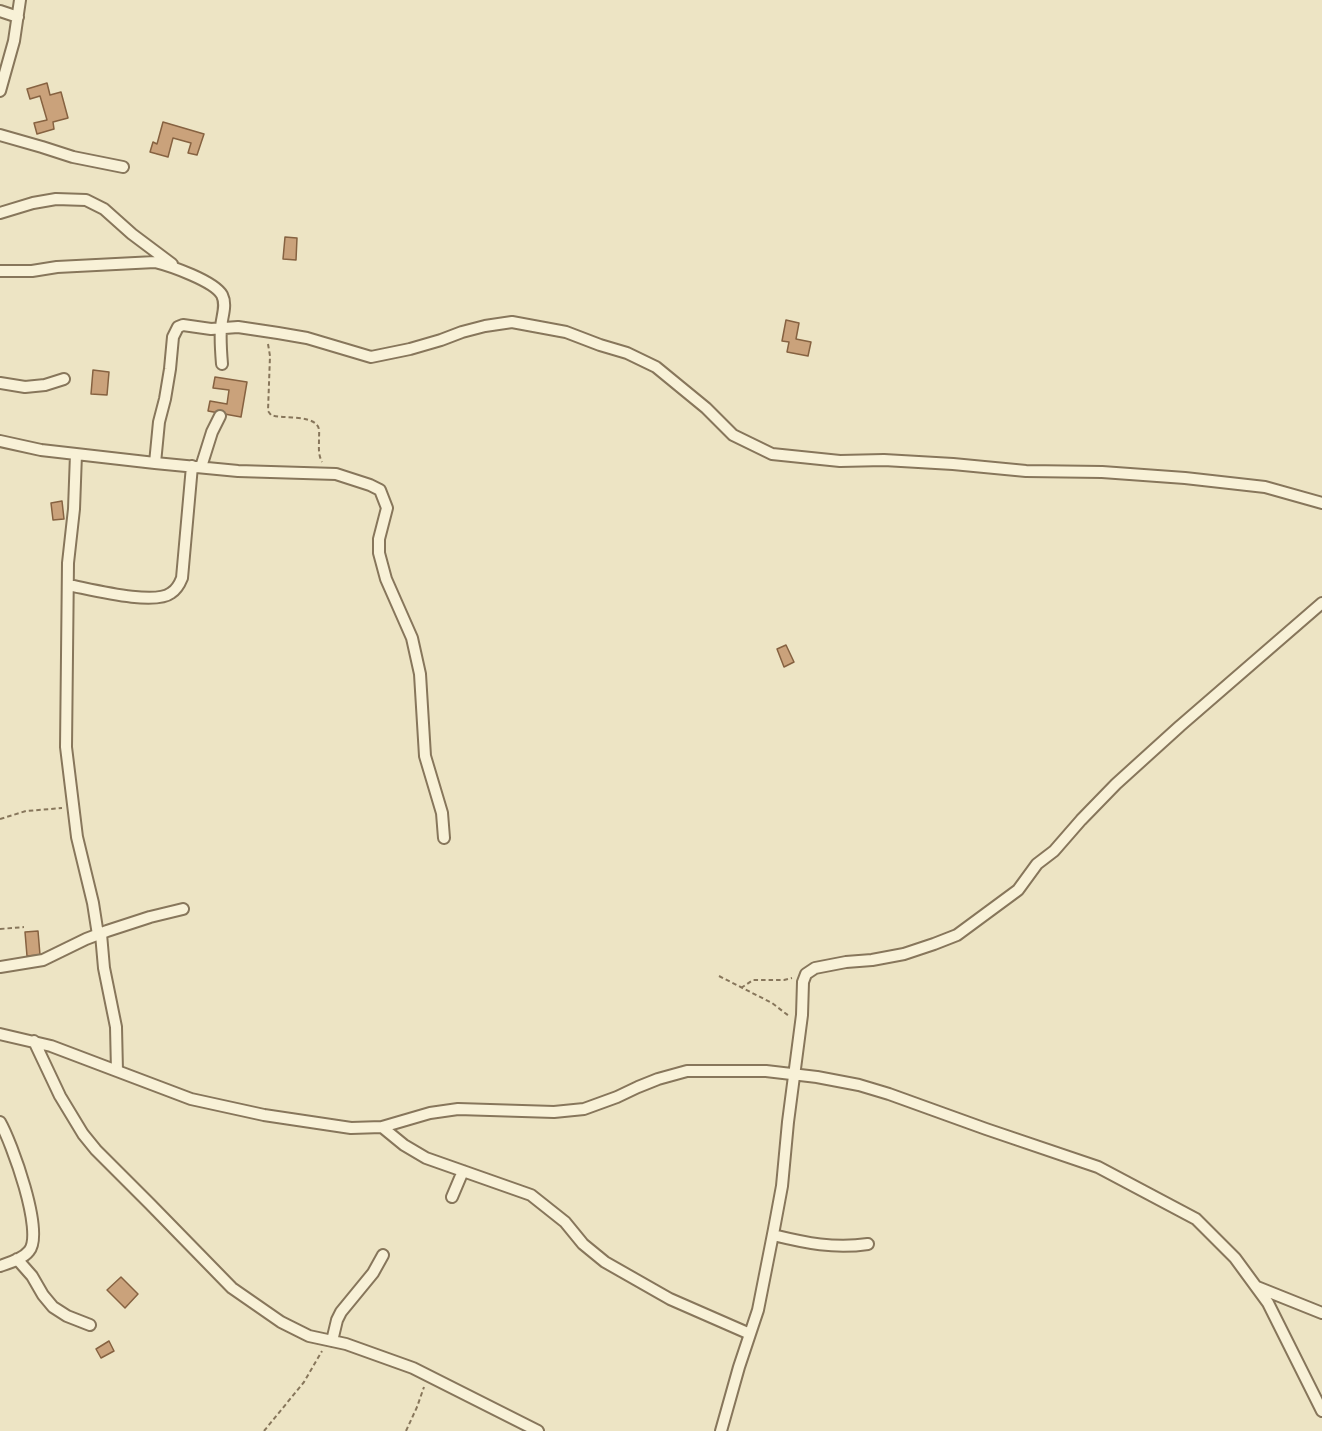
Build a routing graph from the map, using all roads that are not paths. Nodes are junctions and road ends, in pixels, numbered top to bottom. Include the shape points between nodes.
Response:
1 (20, 0) edge
2 (0, 11) edge
3 (18, 17) junction
4 (0, 91) edge
5 (0, 135) edge
6 (123, 167) dead end
7 (0, 213) edge
8 (179, 270) junction
9 (0, 271) edge
10 (221, 328) junction
11 (222, 364) dead end
12 (64, 379) dead end
13 (0, 383) edge
14 (220, 416) dead end
15 (0, 441) edge
16 (76, 454) junction
17 (155, 463) junction
18 (197, 467) junction
19 (1322, 503) edge
20 (68, 585) junction
21 (1322, 603) edge
22 (444, 838) dead end
23 (183, 909) dead end
24 (100, 934) junction
25 (0, 967) edge
26 (0, 1034) edge
27 (34, 1041) junction
28 (117, 1071) junction
29 (794, 1074) junction
30 (0, 1122) edge
31 (382, 1127) junction
32 (463, 1171) junction
33 (452, 1197) dead end
34 (773, 1235) junction
35 (868, 1244) dead end
36 (383, 1255) dead end
37 (17, 1259) junction
38 (0, 1266) edge
39 (1256, 1287) junction
40 (1322, 1313) edge
41 (90, 1325) dead end
42 (750, 1334) junction
43 (331, 1341) junction
44 (1322, 1411) edge
45 (538, 1431) edge
46 (721, 1431) edge

1 - 3 street
2 - 3 street
3 - 4 street
5 - 6 street
7 - 8 street via 57,199 86,200 104,209
8 - 9 street via 155,262
8 - 10 street via 222,294 225,307
10 - 11 street
10 - 17 street via 183,325 175,331
10 - 19 street via 307,338 371,357 512,322 566,332 656,367 733,435 772,454 840,461 884,460 1185,478 1265,487
12 - 13 street via 25,387
14 - 18 street
15 - 16 street
16 - 17 street
16 - 20 street
17 - 18 street
18 - 20 street via 182,578 171,594 141,598
18 - 22 street via 333,474 380,490 387,508 379,539 380,553 386,579 412,638 420,674 425,756 442,813
20 - 24 street via 66,747 77,837
21 - 29 street via 1116,784 1037,864 1018,890 957,936 904,954 815,968 807,973
23 - 24 street
24 - 25 street via 43,960
24 - 28 street via 114,1010
26 - 27 street
27 - 28 street
27 - 43 street via 83,1134 200,1256 232,1288 281,1322 309,1336
28 - 31 street via 210,1104 351,1128
29 - 31 street via 687,1071 584,1109 458,1109
29 - 34 street
29 - 39 street via 859,1084 1098,1167 1196,1219 1235,1258
30 - 37 street via 17,1162 33,1230 33,1245
31 - 32 street via 426,1158
32 - 33 street
32 - 42 street via 531,1195 605,1262 670,1299
34 - 35 street via 824,1246
34 - 42 street
36 - 43 street via 373,1274 341,1312
37 - 38 street
37 - 41 street via 53,1307
39 - 40 street
39 - 44 street via 1268,1303
42 - 46 street
43 - 45 street via 413,1368

